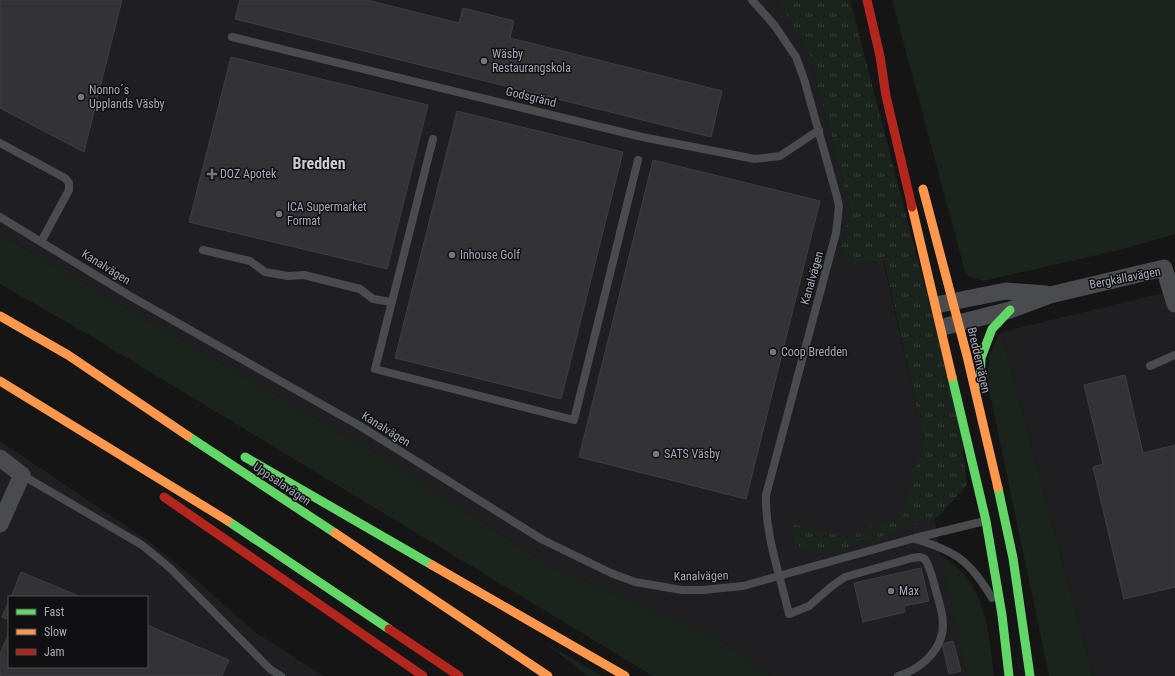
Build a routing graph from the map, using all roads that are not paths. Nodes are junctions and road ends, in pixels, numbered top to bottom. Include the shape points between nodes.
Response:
1 (752, 0) edge
2 (867, 0) edge
3 (232, 37) dead end
4 (880, 56) junction
5 (895, 93) dead end
6 (819, 130) junction
7 (433, 139) dead end
8 (0, 143) edge
9 (638, 160) dead end
10 (919, 178) dead end
11 (0, 217) edge
12 (41, 242) junction
13 (202, 250) dead end
14 (1050, 295) junction
15 (953, 301) junction
16 (391, 302) junction
17 (1175, 304) edge
18 (935, 305) junction
19 (1010, 310) junction
20 (0, 316) edge
21 (958, 323) junction
22 (941, 327) junction
23 (68, 355) junction
24 (1175, 355) edge
25 (1150, 366) dead end
26 (0, 381) edge
27 (0, 384) edge
28 (979, 413) junction
29 (184, 422) dead end
30 (240, 454) dead end
31 (104, 456) dead end
32 (0, 458) edge
33 (22, 475) junction
34 (156, 492) dead end
35 (995, 519) junction
36 (0, 524) edge
37 (915, 538) junction
38 (780, 577) junction
39 (1002, 615) junction
40 (281, 676) edge
41 (423, 676) edge
42 (459, 676) edge
43 (548, 676) edge
44 (625, 676) edge
45 (898, 676) edge
46 (1008, 676) edge
47 (1030, 676) edge

1 - 6 lane, Kanalvägen via 775,26 796,56
2 - 4 main road, Breddenvägen
3 - 6 lane, Godsgränd via 642,136 755,159 780,156
4 - 5 main road, Breddenvägen
4 - 18 main road, Breddenvägen via 886,96
6 - 38 lane, Kanalvägen via 839,206 836,233 766,495 767,519
7 - 16 lane
8 - 12 lane via 65,178 69,183 69,190
9 - 16 lane via 574,420 375,369
10 - 15 main road, Breddenvägen
11 - 12 lane, Kanalvägen
12 - 38 lane, Kanalvägen via 130,296 360,426 543,540 611,573 657,587 682,590 743,586
13 - 16 lane via 250,261 265,272 288,276 304,275 360,289 373,299
14 - 15 street, Bergkällavägen via 1006,291
14 - 17 street, Bergkällavägen via 1164,268
14 - 19 street, Bergkällavägen
15 - 18 street, Bergkällavägen
15 - 21 main road, Breddenvägen
18 - 22 main road, Breddenvägen
19 - 21 street, Bergkällavägen
19 - 28 main road via 992,329 981,358
20 - 23 main road, Uppsalavägen
21 - 22 street, Bergkällavägen
21 - 28 main road, Breddenvägen
22 - 35 main road, Breddenvägen
23 - 29 main road
23 - 43 main road, Uppsalavägen
24 - 25 lane
26 - 42 main road via 238,527
27 - 31 main road
28 - 35 main road, Breddenvägen
30 - 44 main road
32 - 33 street
33 - 36 street
33 - 40 lane via 142,545 170,568 270,669
34 - 41 main road
35 - 37 lane, Kanalvägen
35 - 39 main road, Breddenvägen
35 - 47 main road, Breddenvägen via 1013,558
37 - 38 lane, Kanalvägen
37 - 39 lane via 952,553 964,561 979,575
38 - 45 lane via 789,614 809,606 845,577 912,558 925,559 942,612 941,635 937,646 924,663
39 - 46 main road, Breddenvägen

